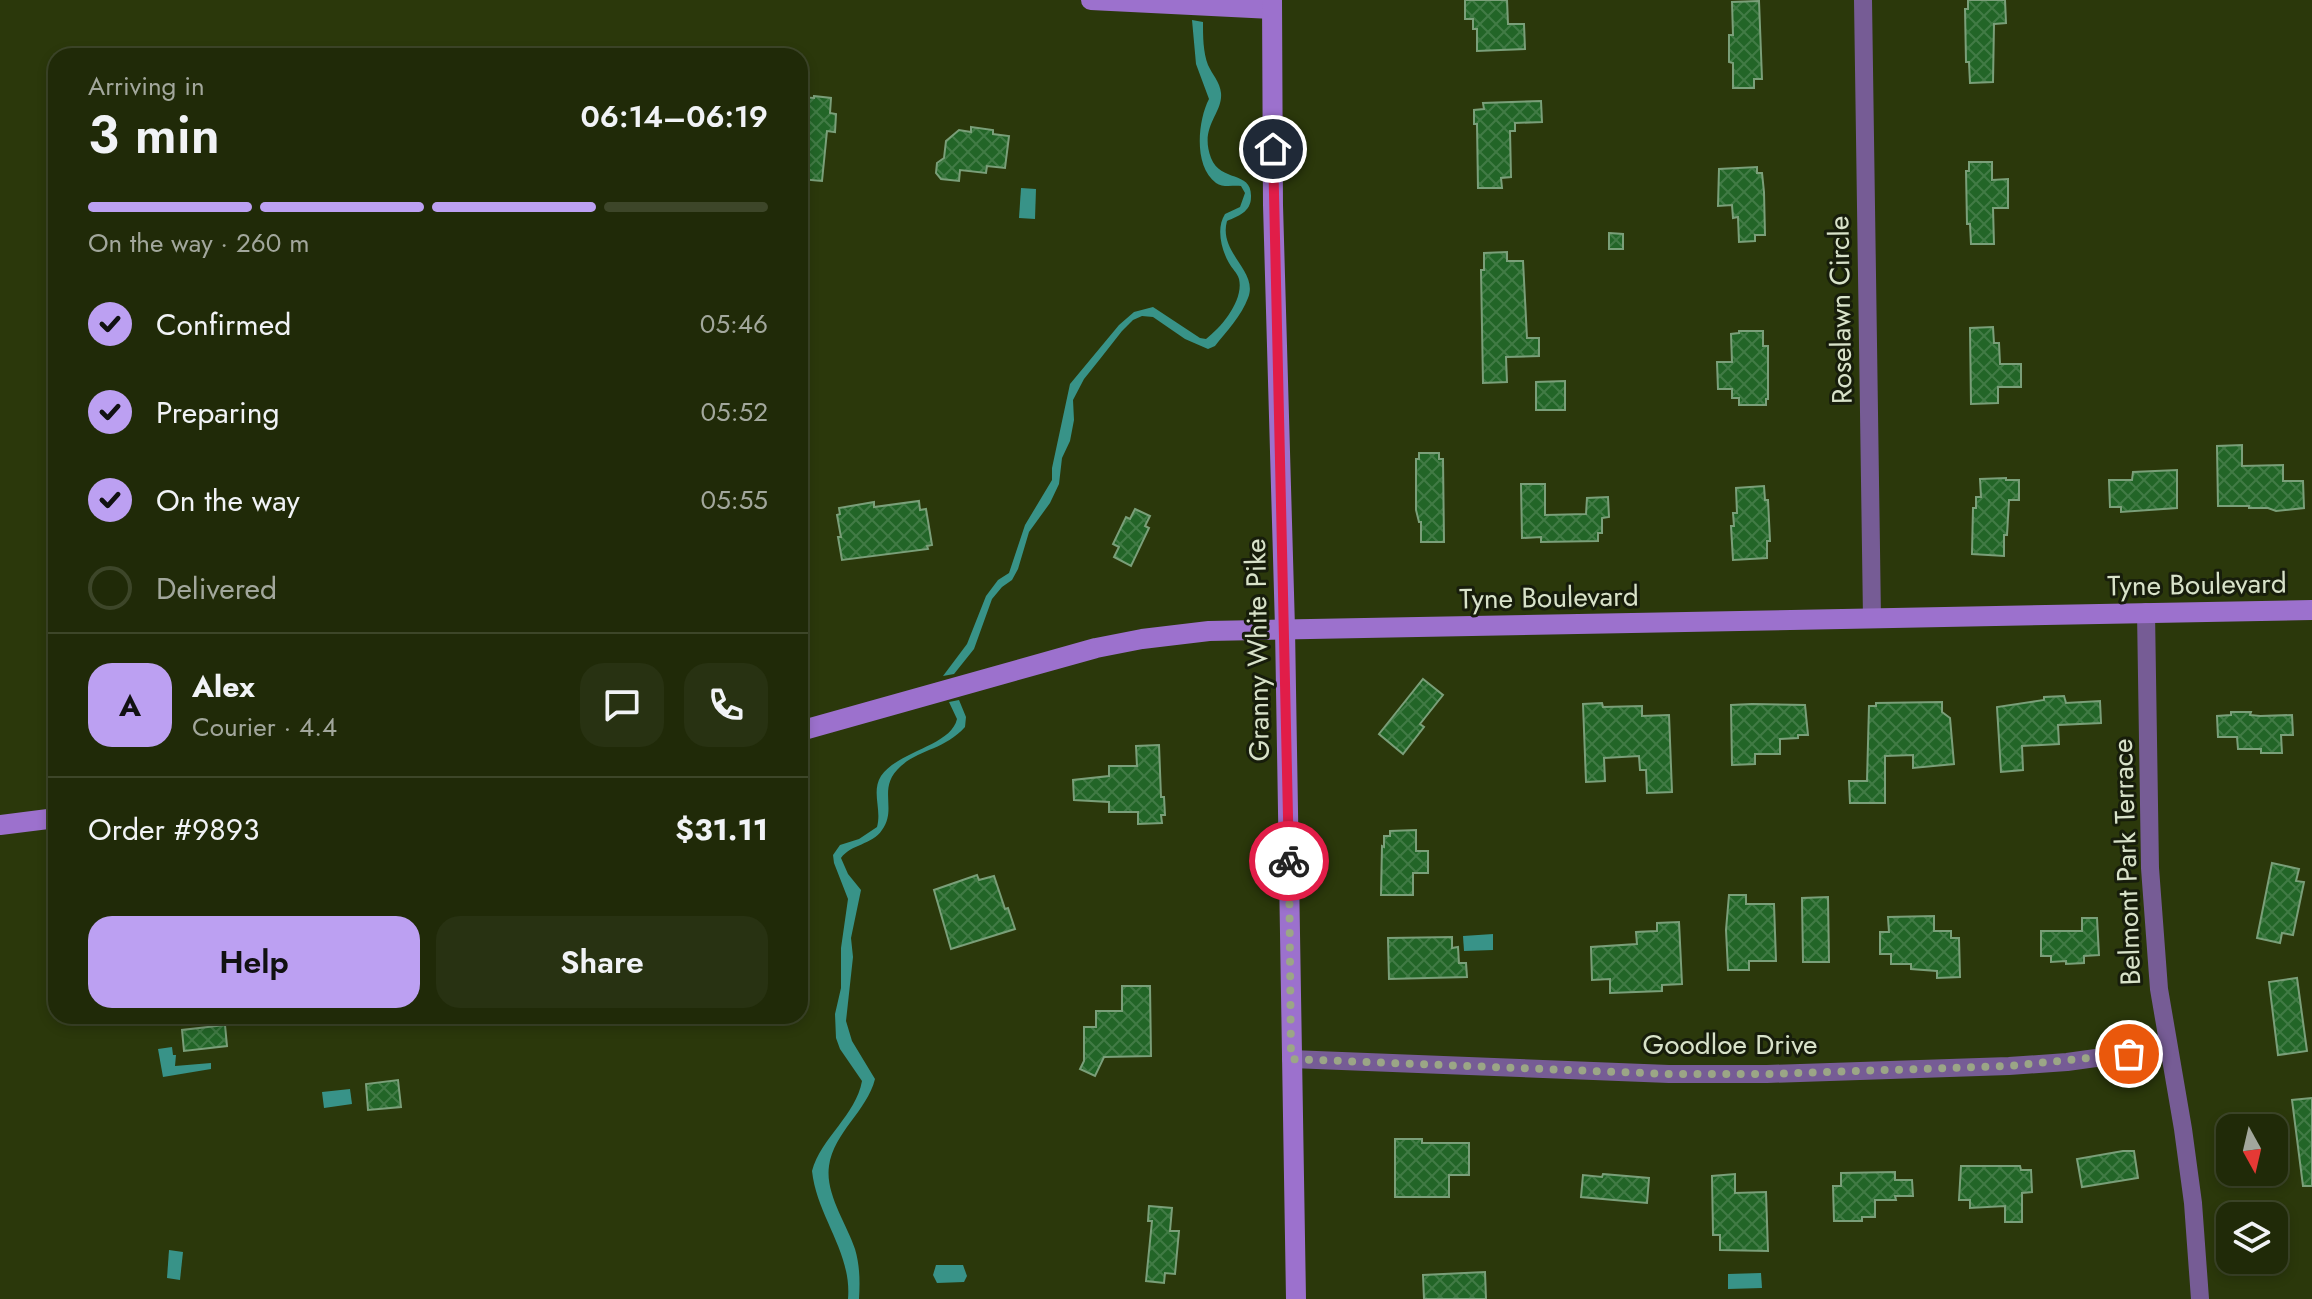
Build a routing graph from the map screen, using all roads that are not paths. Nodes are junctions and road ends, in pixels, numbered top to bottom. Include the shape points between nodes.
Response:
1 (1091, 0) edge
2 (1863, 0) edge
3 (1272, 4) edge
4 (2312, 610) edge
5 (2146, 612) junction
6 (1872, 618) junction
7 (1285, 628) junction
8 (808, 729) edge
9 (48, 819) edge
10 (0, 825) edge
11 (2168, 1048) junction
12 (1291, 1059) junction
13 (1296, 1299) edge
14 (2200, 1299) edge

1 - 3 street
2 - 6 street, Roselawn Circle
3 - 7 street, Granny White Pike
4 - 5 street, Tyne Boulevard
5 - 6 street, Tyne Boulevard
5 - 11 street, Belmont Park Terrace via 2150,868
6 - 7 street, Tyne Boulevard
7 - 8 street, Tyne Boulevard via 1115,643
7 - 12 street, Granny White Pike
9 - 10 street
11 - 12 street, Goodloe Drive via 2009,1066 1767,1074
11 - 14 street, Belmont Park Terrace via 2193,1203
12 - 13 street, Granny White Pike

